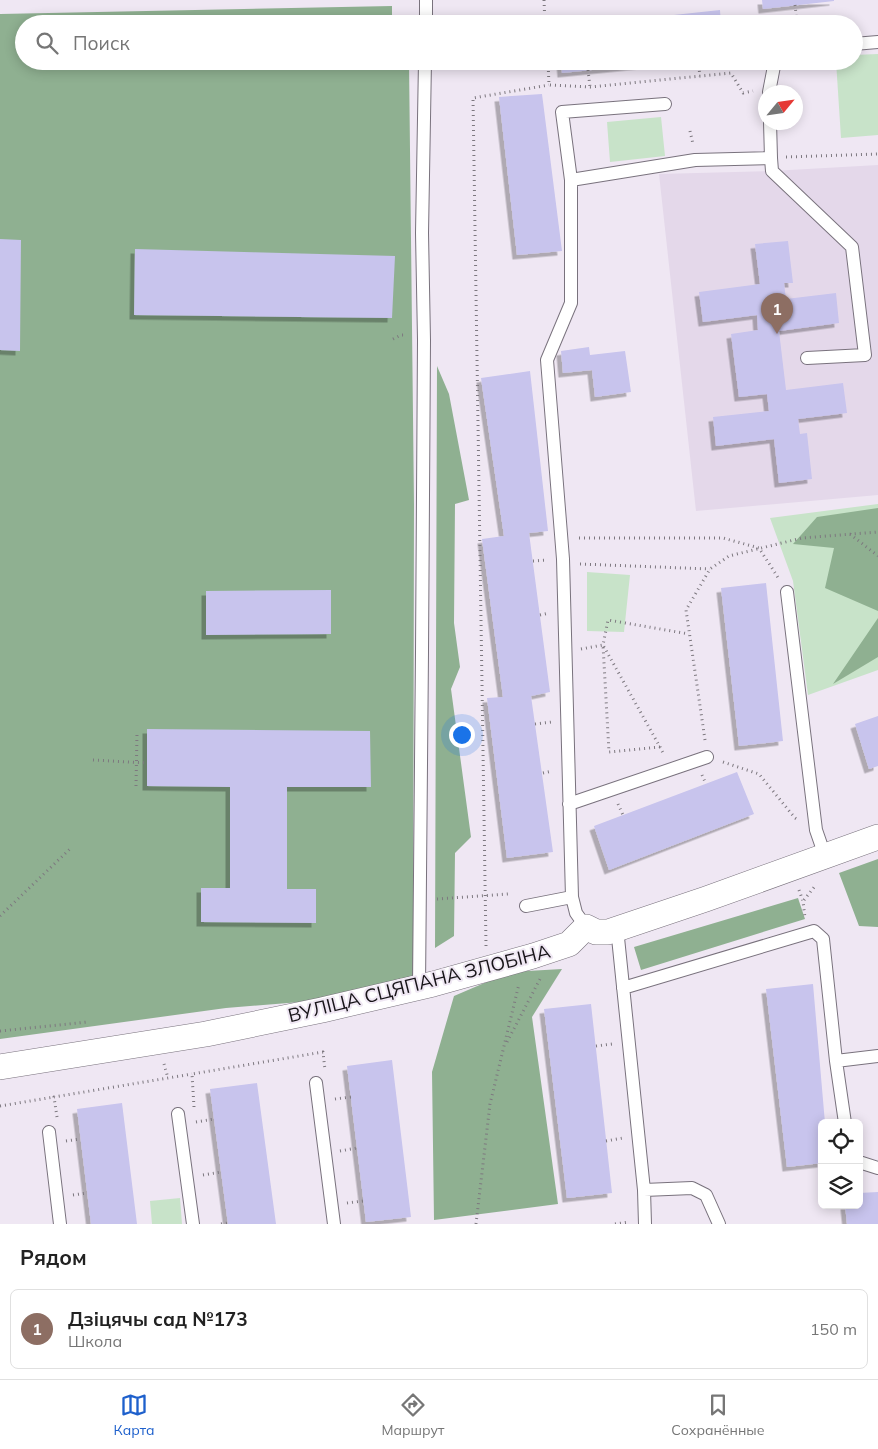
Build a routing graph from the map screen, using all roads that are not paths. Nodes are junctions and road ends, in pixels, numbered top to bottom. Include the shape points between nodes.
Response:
1 (426, 0) edge
2 (426, 15) edge
3 (878, 42) edge
4 (863, 43) edge
5 (425, 70) edge
6 (773, 70) edge
7 (770, 85) edge
8 (665, 104) dead end
9 (770, 130) edge
10 (771, 158) junction
11 (571, 180) junction
12 (807, 358) dead end
13 (787, 592) road end
14 (706, 757) road end
15 (569, 804) junction
16 (878, 837) edge
17 (825, 856) junction
18 (572, 897) junction
19 (526, 906) dead end
20 (586, 927) junction
21 (617, 928) junction
22 (419, 987) junction
23 (623, 988) junction
24 (878, 1056) edge
25 (836, 1061) junction
26 (0, 1066) edge
27 (316, 1083) dead end
28 (178, 1114) dead end
29 (844, 1119) edge
30 (54, 1128) road end
31 (863, 1163) edge
32 (878, 1168) edge
33 (644, 1190) junction
34 (60, 1224) edge
35 (193, 1224) edge
36 (334, 1224) edge
37 (645, 1224) edge
38 (720, 1224) edge

1 - 2 lane
3 - 4 lane
5 - 22 lane
6 - 7 lane
8 - 11 lane via 562,112
9 - 10 lane
10 - 11 lane via 696,160
10 - 12 lane via 772,170 852,247 865,355
11 - 15 lane via 571,303 547,360 563,559
13 - 17 lane via 816,830
14 - 15 lane
15 - 18 lane
16 - 17 street
17 - 21 street
18 - 19 lane
18 - 20 lane via 576,913
20 - 21 street via 596,932
20 - 22 street, ВУЛІЦА СЦЯПАНА ЗЛОБІНА via 569,944
21 - 23 lane
22 - 26 street, ВУЛІЦА СЦЯПАНА ЗЛОБІНА via 206,1034
23 - 25 lane via 814,931 823,939
23 - 33 lane
24 - 25 lane
25 - 29 lane
27 - 36 lane
28 - 35 lane
30 - 34 lane
31 - 32 lane
33 - 37 lane
33 - 38 lane via 692,1188 706,1195

